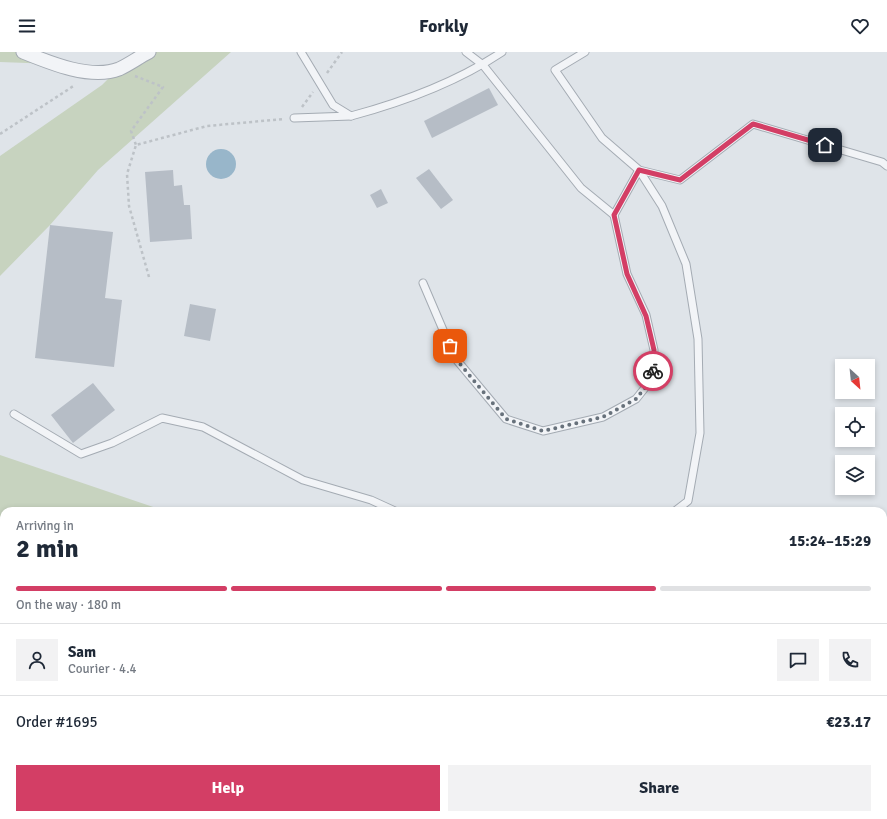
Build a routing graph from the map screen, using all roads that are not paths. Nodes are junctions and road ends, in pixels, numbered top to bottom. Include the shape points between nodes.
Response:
1 (24, 52) edge
2 (149, 52) edge
3 (301, 52) edge
4 (466, 52) edge
5 (502, 52) edge
6 (585, 52) edge
7 (483, 64) junction
8 (351, 116) junction
9 (294, 118) road end
10 (887, 166) edge
11 (639, 170) junction
12 (614, 215) junction
13 (422, 283) dead end
14 (14, 414) dead end
15 (387, 507) edge
16 (680, 507) edge

1 - 2 street via 54,64 93,73 118,69
3 - 8 lane via 333,105
4 - 7 lane
5 - 7 lane
6 - 11 lane via 556,70 602,138
7 - 8 lane via 396,104
7 - 12 lane via 581,188
8 - 9 lane
10 - 11 lane via 882,162 753,124 680,180
11 - 12 lane
11 - 16 lane via 662,206 686,264 698,339 700,433 688,501
12 - 13 lane via 627,274 646,316 654,350 652,379 636,399 603,417 543,431 506,419 455,358
14 - 15 lane via 81,454 112,443 162,418 203,427 303,480

